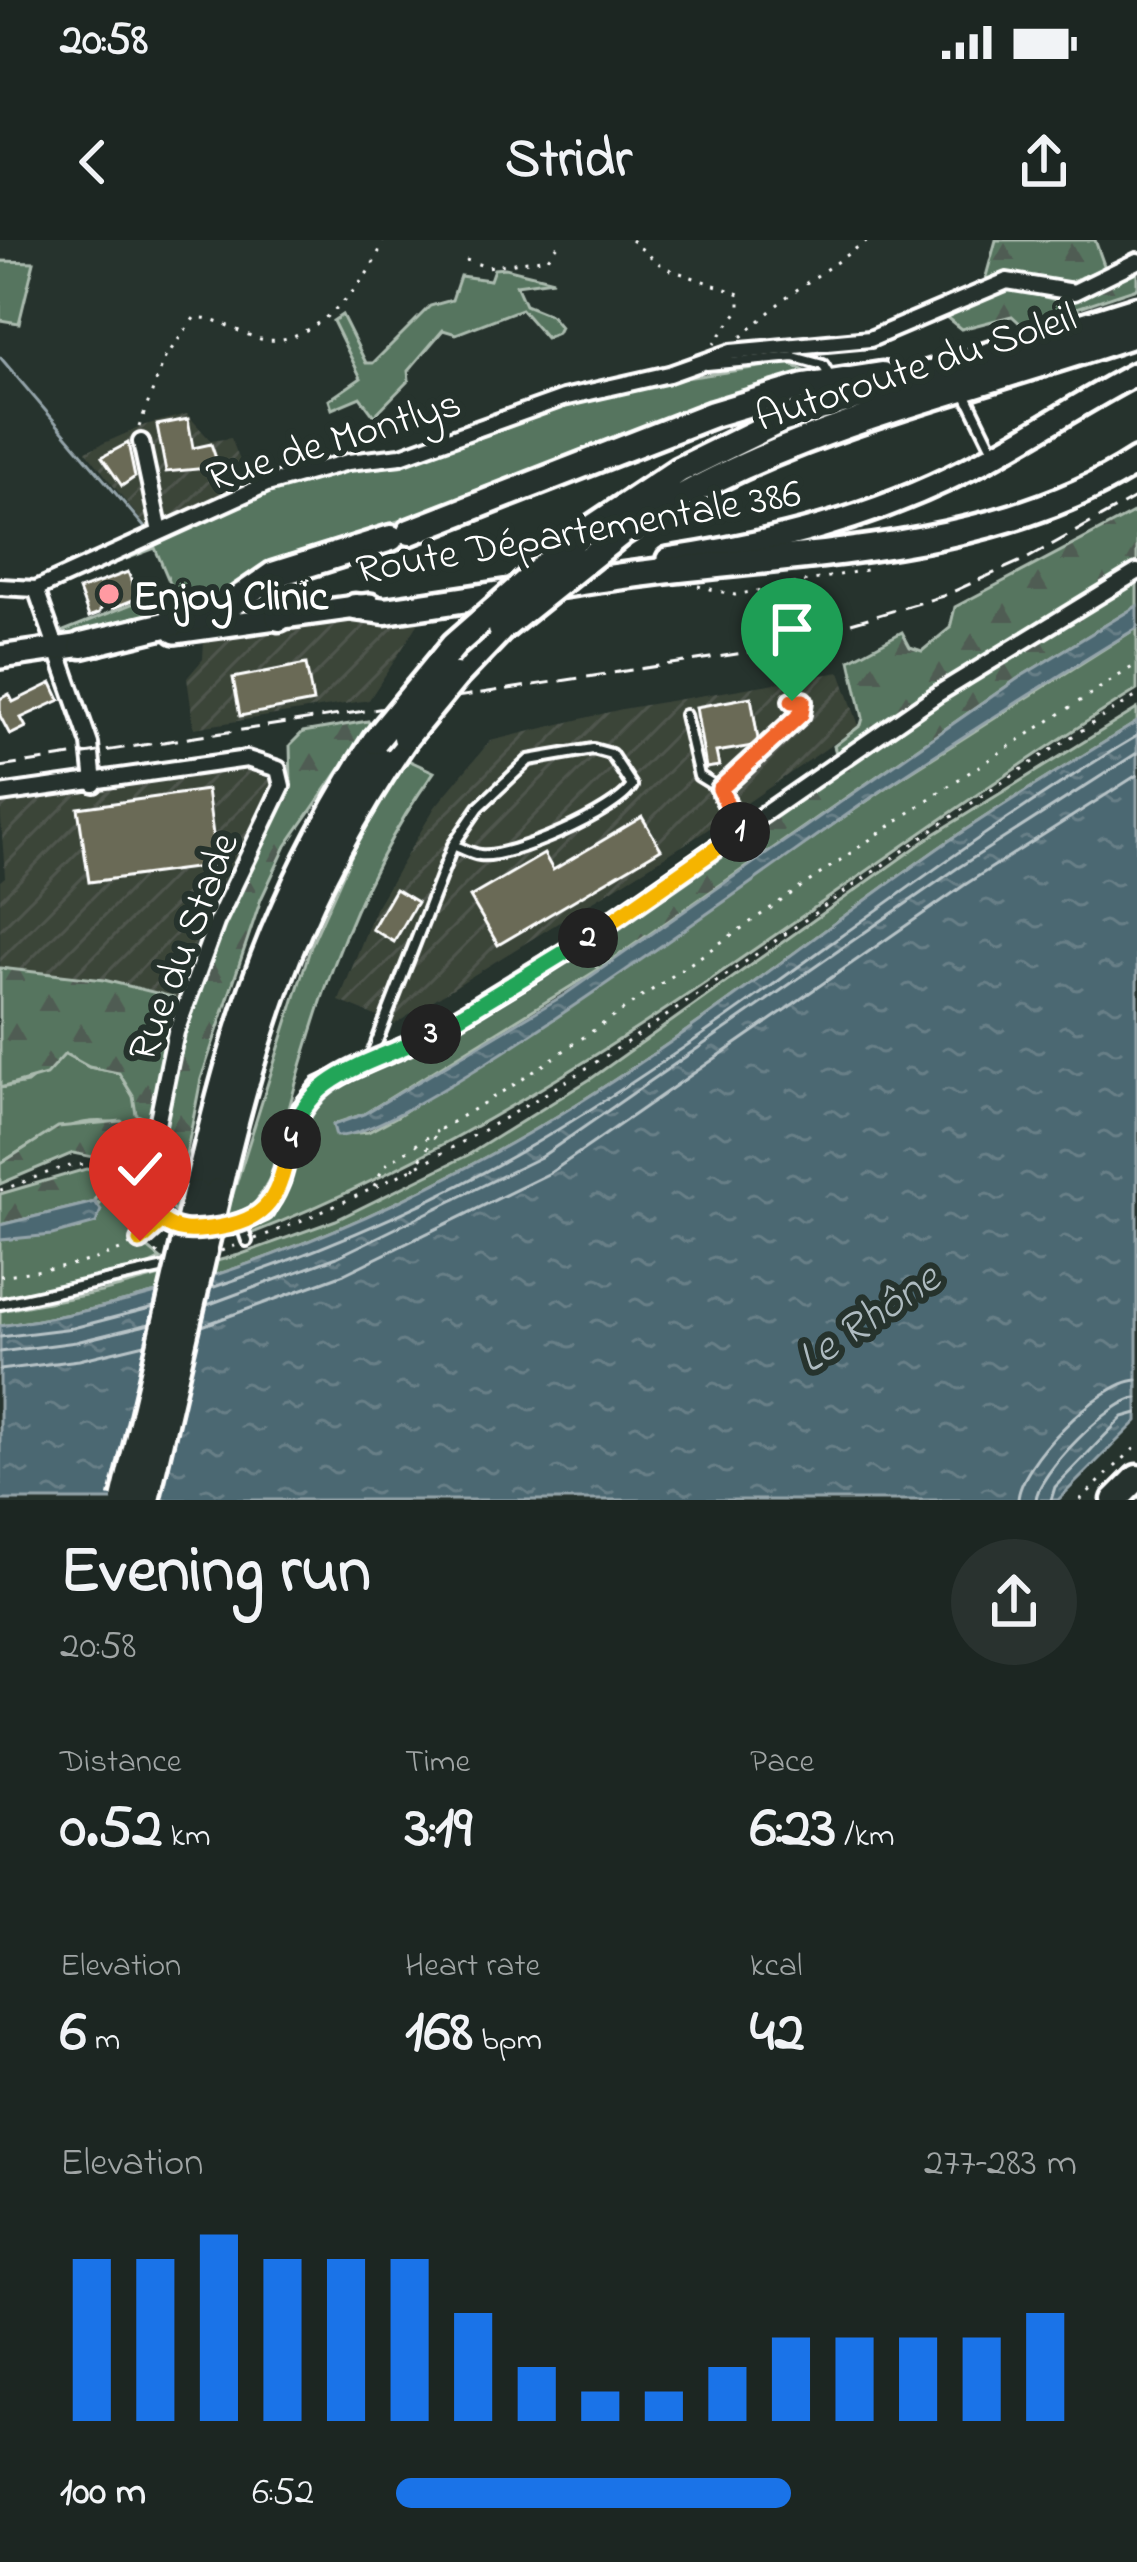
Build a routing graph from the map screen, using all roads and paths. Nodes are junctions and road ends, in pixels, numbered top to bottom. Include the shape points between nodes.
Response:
1 (383, 240) edge
2 (562, 240) edge
3 (631, 240) edge
4 (868, 240) edge
5 (466, 260) dead end
6 (1137, 261) edge
7 (1137, 309) edge
8 (1137, 333) edge
9 (719, 357) junction
10 (694, 367) junction
11 (1137, 373) edge
12 (908, 377) junction
13 (832, 381) junction
14 (962, 386) junction
15 (140, 442) joint
16 (995, 454) junction
17 (1137, 461) edge
18 (160, 532) junction
19 (691, 568) junction
20 (866, 570) dead end
21 (1137, 572) edge
22 (273, 575) junction
23 (0, 587) edge
24 (37, 589) junction
25 (355, 607) junction
26 (279, 618) junction
27 (69, 647) junction
28 (0, 657) edge
29 (1137, 664) edge
30 (1137, 696) edge
31 (792, 701) dead end
32 (685, 716) dead end
33 (94, 784) junction
34 (720, 789) junction
35 (0, 794) edge
36 (741, 832) junction
37 (453, 845) junction
38 (369, 1063) junction
39 (439, 1130) junction
40 (413, 1170) junction
41 (0, 1190) edge
42 (373, 1190) junction
43 (207, 1192) junction
44 (162, 1221) junction
45 (241, 1223) junction
46 (140, 1241) junction
47 (248, 1241) junction
48 (216, 1252) dead end
49 (174, 1266) joint
50 (0, 1276) edge
51 (0, 1304) edge
52 (1137, 1445) edge
53 (1137, 1478) edge
54 (124, 1500) edge
55 (146, 1500) edge
56 (1080, 1500) edge
57 (1115, 1500) edge

1 - 15 path via 347,301 287,337 259,338 194,318 165,358
2 - 5 path via 548,258 487,267
3 - 9 path via 663,267 740,294 740,308 714,342
4 - 9 path
6 - 9 street, Rue de Montlys via 1075,292 1007,281 870,339
7 - 12 highway, Autoroute du Soleil
8 - 14 highway, Autoroute du Soleil
9 - 10 street, Rue de Montlys
10 - 13 lane via 794,357 823,365
10 - 18 street, Rue de Montlys via 563,398 401,456 267,484
11 - 16 main road, Route Départementale 386
12 - 13 highway
12 - 43 highway, Autoroute du Soleil, bridge via 714,451 574,540 454,645 375,741 317,833 268,937 228,1059
13 - 22 highway via 713,414 401,535
14 - 16 lane
14 - 43 highway, Autoroute du Soleil, bridge via 767,452 621,533 501,629 456,676 336,844 297,924
15 - 18 street
16 - 25 main road, Route Départementale 386 via 881,508 736,549
17 - 19 highway via 1072,494 933,535
18 - 24 street, Rue de Montlys
19 - 20 path via 697,586 735,595
19 - 25 highway via 385,611
21 - 36 street via 939,693
22 - 26 highway
22 - 27 highway via 219,612
23 - 24 street, Rue de Montlys
24 - 27 street
25 - 26 main road, Route Départementale 386
26 - 27 main road, Route Départementale 386
27 - 28 main road, Route Départementale 386
27 - 33 street
29 - 39 path
30 - 40 path via 515,1114
31 - 34 path via 803,701 801,714
32 - 34 lane via 699,776
33 - 35 street, Rue du Stade
33 - 44 street, Rue du Stade via 247,760 269,762 281,776 176,1032 147,1173 148,1197
34 - 36 lane
36 - 38 street via 540,969
37 - 37 lane via 478,807 529,760 600,749 632,786 559,833 483,856
37 - 38 lane
38 - 45 street via 310,1094 274,1198
39 - 40 path
39 - 42 path via 384,1166
40 - 42 path
41 - 46 path via 74,1164 105,1167 128,1183
42 - 47 path
43 - 54 highway, Autoroute du Soleil, bridge
43 - 55 highway, Autoroute du Soleil, bridge
44 - 45 street via 185,1231
44 - 46 path
45 - 47 lane
46 - 49 path
46 - 50 path
47 - 48 path
49 - 51 lane
52 - 56 path
53 - 57 highway

